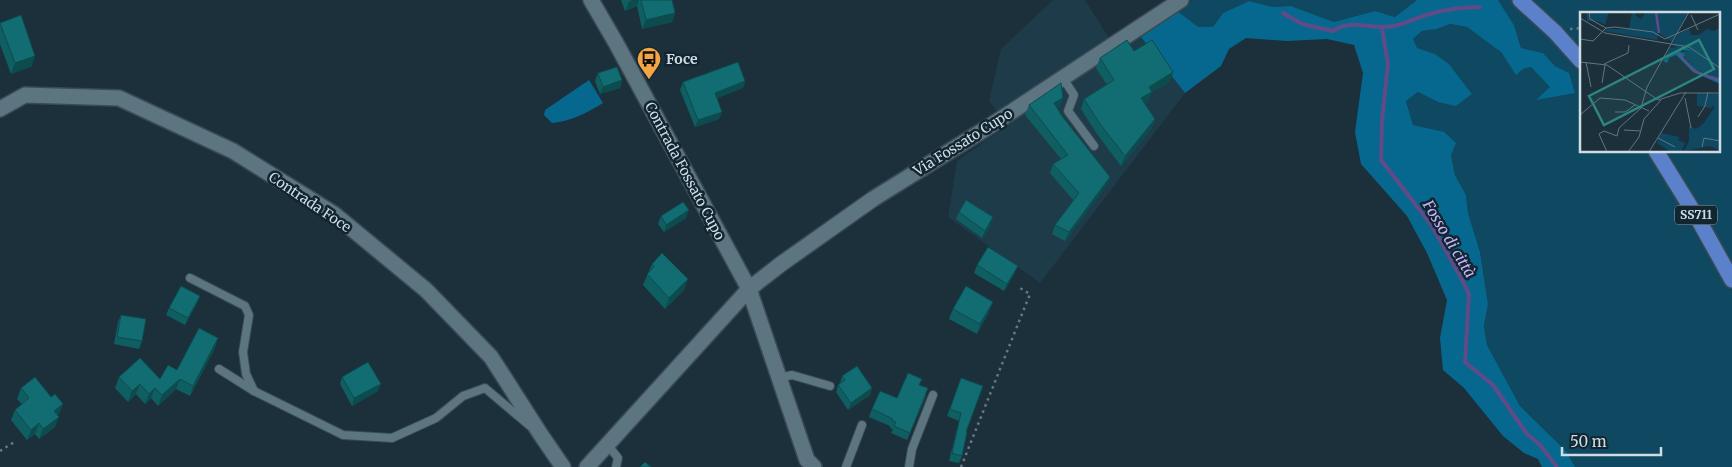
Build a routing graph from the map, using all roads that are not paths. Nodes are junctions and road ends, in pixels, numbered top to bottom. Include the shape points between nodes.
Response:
1 (591, 0) edge
2 (1181, 0) edge
3 (1520, 0) edge
4 (1580, 60) edge
5 (1063, 78) junction
6 (0, 109) edge
7 (1094, 146) dead end
8 (1657, 152) edge
9 (190, 278) dead end
10 (1732, 280) edge
11 (749, 289) junction
12 (219, 369) dead end
13 (779, 378) junction
14 (830, 386) dead end
15 (254, 391) junction
16 (933, 395) dead end
17 (862, 425) dead end
18 (541, 435) junction
19 (607, 444) junction
20 (563, 467) edge
21 (587, 467) edge
22 (616, 467) edge
23 (814, 467) edge
24 (846, 467) edge
25 (910, 467) edge

1 - 11 street, Contrada Fossato Cupo
2 - 5 street, Via Fossato Cupo
3 - 4 main road
5 - 7 lane via 1074,95 1068,111
5 - 11 street, Via Fossato Cupo via 873,199
6 - 18 street, Contrada Foce via 25,95 119,98 233,151 334,214 426,290 491,357
8 - 10 main road, SS711
9 - 15 lane via 245,306 249,315 243,352 246,374
11 - 13 street, Contrada Fossato Cupo
11 - 19 street
12 - 15 lane
13 - 14 lane via 792,375
13 - 23 street, Contrada Fossato Cupo via 807,460
15 - 18 lane via 343,435 392,438 436,418 463,396 485,388
16 - 25 lane via 912,449
17 - 24 lane
18 - 20 street, Contrada Foce
19 - 21 street
19 - 22 lane via 618,458

